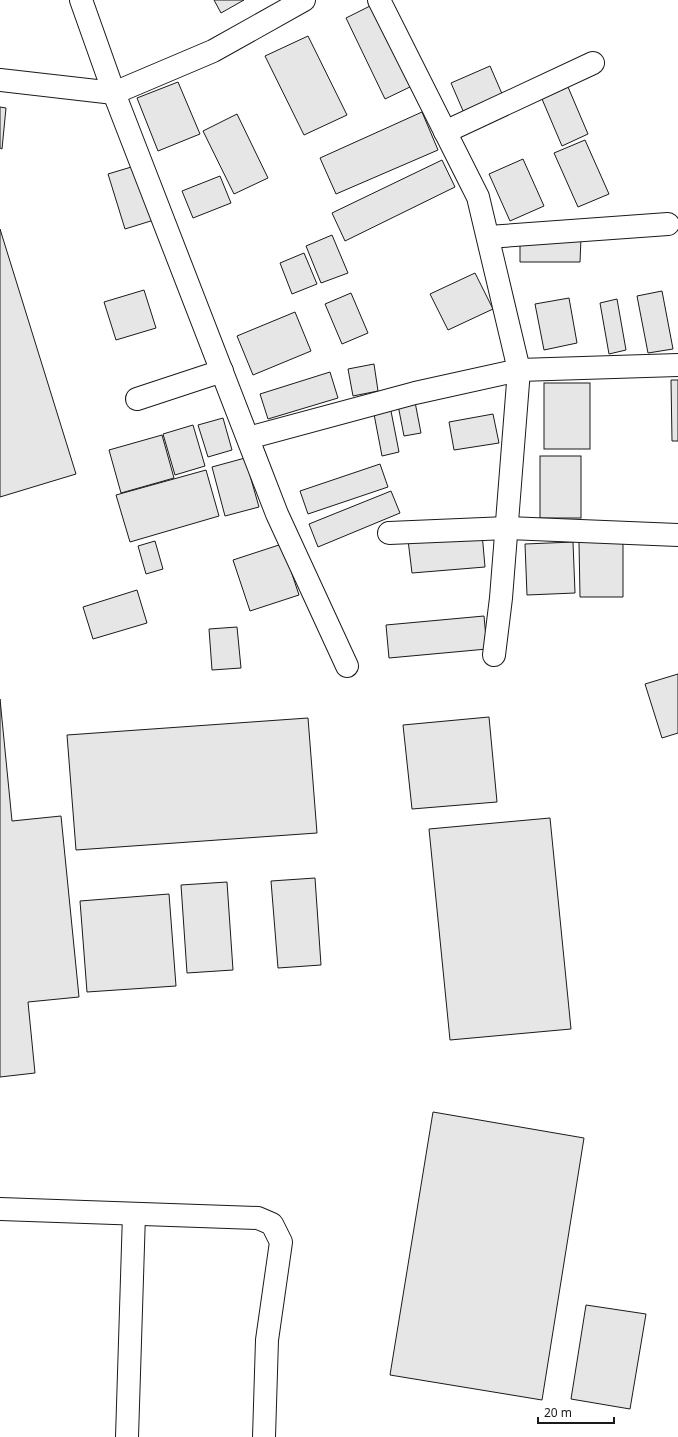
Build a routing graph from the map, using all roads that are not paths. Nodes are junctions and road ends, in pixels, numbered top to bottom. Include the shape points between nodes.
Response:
1 (81, 0) edge
2 (304, 0) edge
3 (379, 0) edge
4 (593, 64) dead end
5 (0, 80) edge
6 (114, 93) junction
7 (445, 132) junction
8 (668, 224) dead end
9 (488, 237) junction
10 (678, 365) edge
11 (519, 370) junction
12 (222, 371) junction
13 (137, 399) dead end
14 (248, 438) junction
15 (507, 528) junction
16 (389, 533) dead end
17 (678, 535) edge
18 (494, 655) dead end
19 (347, 666) dead end
20 (0, 1209) edge
21 (134, 1214) junction
22 (128, 1437) edge
23 (264, 1437) edge

1 - 6 street
2 - 6 street via 213,51
3 - 7 street
4 - 7 street
5 - 6 street
6 - 12 street
7 - 9 street via 478,197
8 - 9 street
9 - 11 street
10 - 11 street
11 - 14 street via 415,393
11 - 15 street
12 - 13 street
12 - 14 street
14 - 19 street via 277,514
15 - 16 street
15 - 17 street
15 - 18 street
20 - 21 street
21 - 22 street
21 - 23 street via 258,1218 272,1224 281,1242 267,1340

